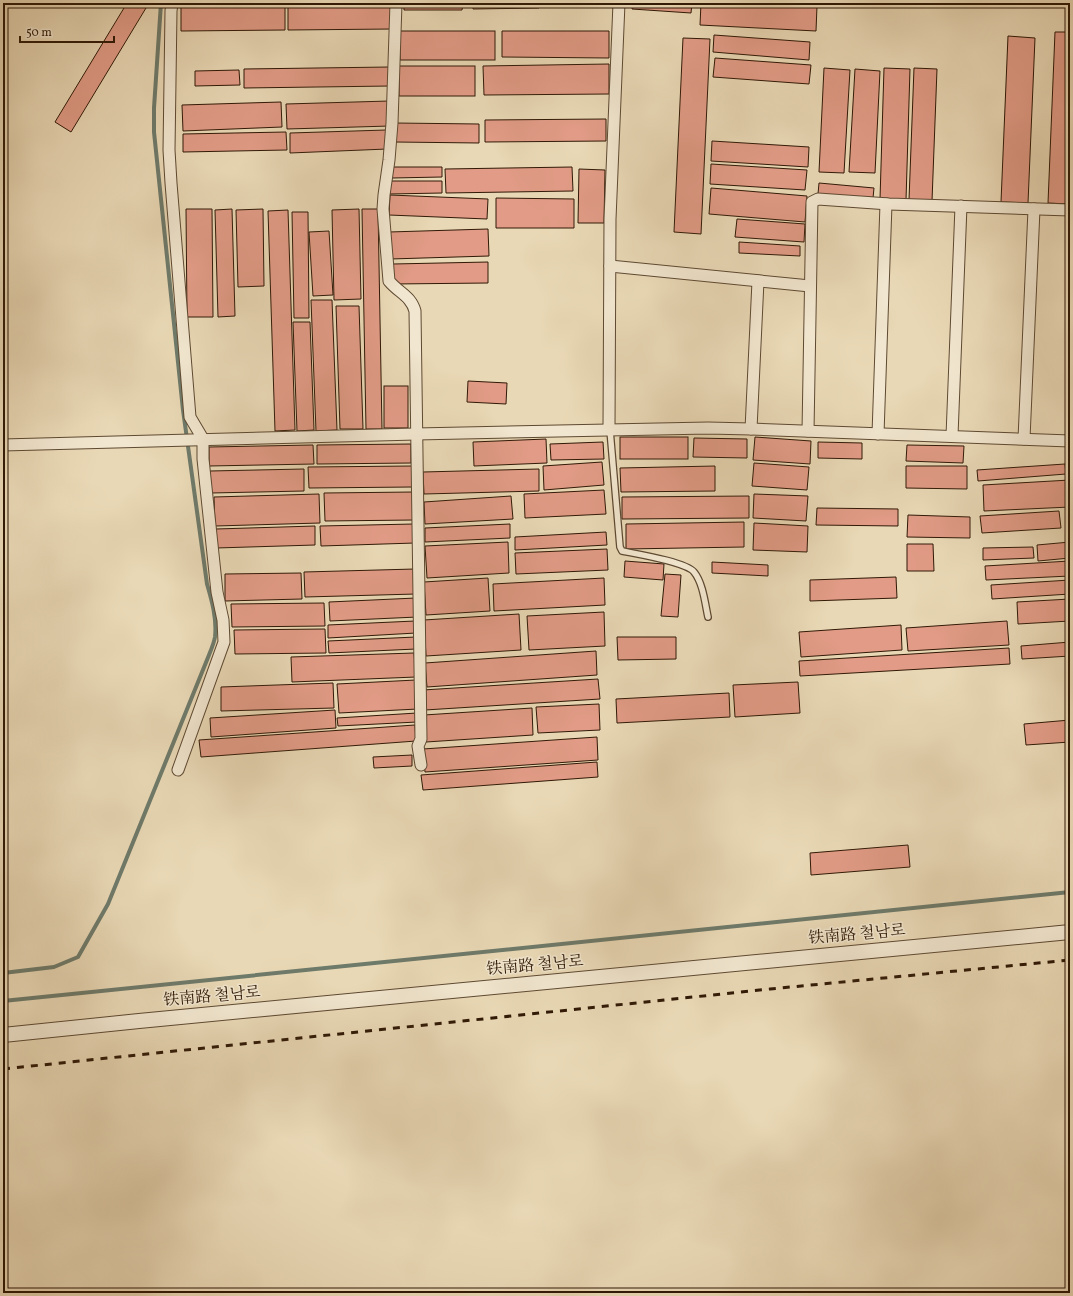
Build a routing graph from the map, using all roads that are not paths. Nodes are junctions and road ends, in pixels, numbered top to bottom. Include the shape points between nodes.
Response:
1 (172, 3) edge
2 (396, 3) edge
3 (619, 3) edge
4 (886, 204) junction
5 (961, 206) junction
6 (1034, 209) junction
7 (1070, 210) edge
8 (610, 266) junction
9 (758, 281) junction
10 (810, 286) junction
11 (751, 429) junction
12 (610, 430) junction
13 (808, 431) junction
14 (416, 434) junction
15 (878, 434) junction
16 (952, 436) junction
17 (203, 439) junction
18 (1024, 439) junction
19 (1070, 441) edge
20 (3, 445) edge
21 (708, 617) dead end
22 (421, 765) dead end
23 (178, 770) dead end
24 (1070, 932) edge
25 (3, 1035) edge

1 - 17 street via 169,150 171,183 190,417
2 - 14 street via 392,123 383,209 389,281 411,301 415,311
3 - 8 street
4 - 5 street
4 - 10 street via 818,199 812,202
4 - 15 street
5 - 6 street
5 - 16 street
6 - 7 street
6 - 18 street
8 - 9 street
8 - 12 street
9 - 10 street
9 - 11 street
10 - 13 street
11 - 12 street
11 - 13 street
12 - 14 street
12 - 21 lane via 622,551 678,563 694,571 701,586
13 - 15 street
14 - 17 street
14 - 22 street via 421,739 418,746
15 - 16 street
16 - 18 street
17 - 20 street
17 - 23 street via 217,592 224,620 224,642
18 - 19 street
24 - 25 street, 铁南路 철남로

